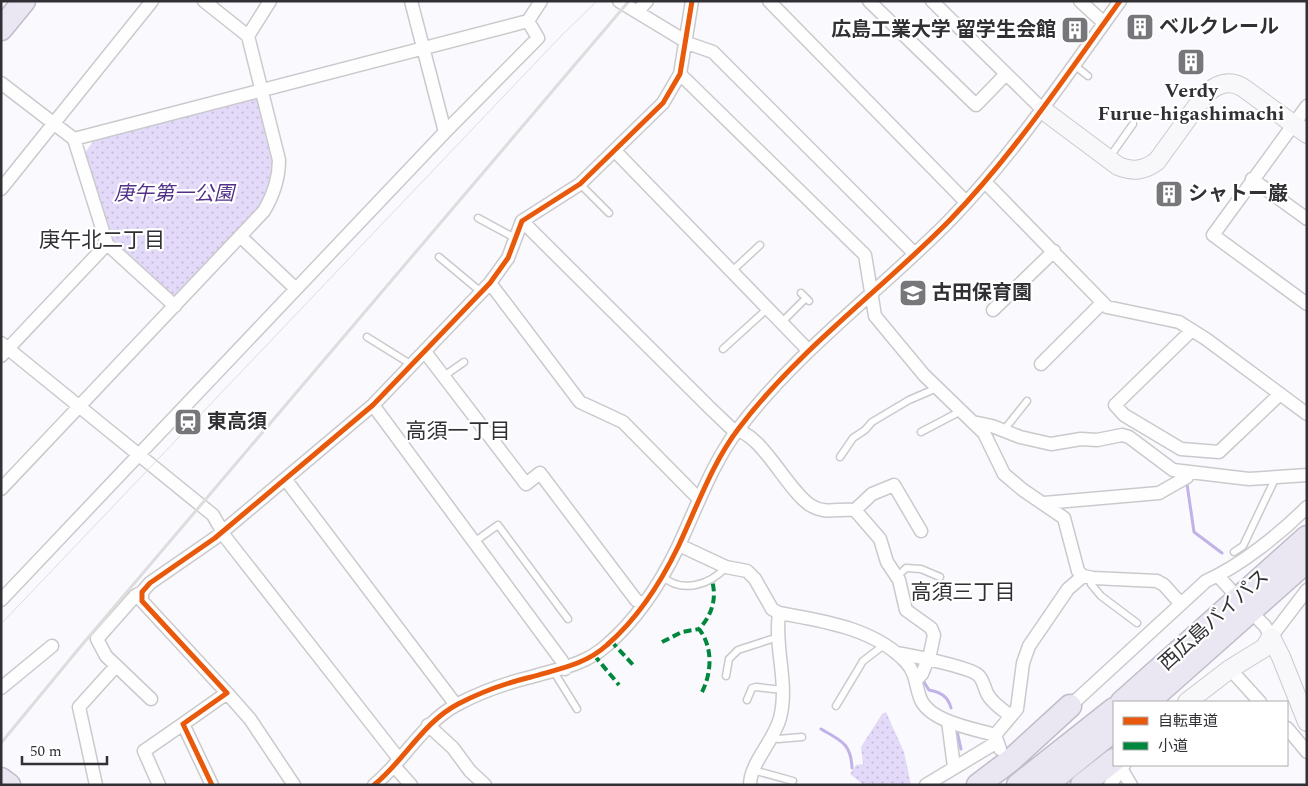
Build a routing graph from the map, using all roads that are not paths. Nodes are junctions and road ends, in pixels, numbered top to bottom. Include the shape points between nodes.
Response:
1 (24, 1) edge
2 (152, 1) edge
3 (204, 1) edge
4 (270, 1) edge
5 (411, 1) edge
6 (541, 1) edge
7 (619, 1) edge
8 (647, 1) edge
9 (692, 1) edge
10 (769, 1) edge
11 (869, 1) edge
12 (932, 1) edge
13 (1080, 1) edge
14 (1120, 1) edge
15 (638, 11) junction
16 (528, 21) junction
17 (1104, 24) junction
18 (1, 29) edge
19 (248, 36) junction
20 (684, 40) junction
21 (423, 47) junction
22 (1074, 66) junction
23 (680, 74) junction
24 (1006, 74) junction
25 (1088, 76) dead end
26 (1, 83) edge
27 (262, 90) junction
28 (1307, 106) edge
29 (1044, 110) junction
30 (1133, 124) dead end
31 (54, 125) junction
32 (1300, 129) edge
33 (445, 132) junction
34 (74, 140) junction
35 (615, 152) junction
36 (1108, 159) junction
37 (1252, 179) junction
38 (985, 182) junction
39 (580, 184) junction
40 (1, 189) edge
41 (966, 202) junction
42 (609, 212) dead end
43 (478, 218) dead end
44 (1307, 219) edge
45 (522, 221) junction
46 (240, 236) junction
47 (515, 238) junction
48 (107, 244) junction
49 (760, 245) dead end
50 (1054, 251) junction
51 (914, 253) junction
52 (439, 257) dead end
53 (732, 272) junction
54 (485, 287) junction
55 (296, 289) junction
56 (870, 293) junction
57 (805, 297) dead end
58 (1102, 303) junction
59 (1307, 304) edge
60 (175, 306) junction
61 (767, 309) junction
62 (993, 310) dead end
63 (781, 323) junction
64 (1192, 330) junction
65 (367, 336) dead end
66 (4, 349) edge
67 (723, 349) dead end
68 (808, 350) junction
69 (425, 352) junction
70 (464, 362) dead end
71 (1041, 364) dead end
72 (412, 365) junction
73 (444, 376) junction
74 (937, 388) junction
75 (1279, 395) junction
76 (1027, 401) dead end
77 (372, 404) junction
78 (79, 406) junction
79 (961, 411) junction
80 (1307, 414) edge
81 (973, 422) junction
82 (737, 430) junction
83 (1004, 430) junction
84 (921, 432) dead end
85 (140, 454) junction
86 (840, 457) dead end
87 (1190, 472) junction
88 (1307, 475) edge
89 (1275, 479) junction
90 (286, 480) junction
91 (1, 489) edge
92 (700, 497) junction
93 (1044, 503) junction
94 (1307, 508) edge
95 (855, 510) junction
96 (222, 531) junction
97 (920, 532) dead end
98 (1307, 537) edge
99 (474, 542) junction
100 (679, 545) junction
101 (1234, 552) dead end
102 (1307, 561) edge
103 (726, 567) junction
104 (662, 576) junction
105 (1218, 576) junction
106 (897, 577) junction
107 (1088, 577) junction
108 (940, 578) dead end
109 (1230, 589) dead end
110 (1307, 590) edge
111 (142, 592) junction
112 (2, 597) edge
113 (1180, 603) junction
114 (643, 604) junction
115 (779, 614) junction
116 (568, 619) dead end
117 (1258, 619) dead end
118 (1137, 623) dead end
119 (780, 637) junction
120 (1271, 637) junction
121 (884, 645) junction
122 (52, 646) dead end
123 (896, 653) junction
124 (928, 659) junction
125 (116, 666) junction
126 (1230, 669) junction
127 (559, 670) junction
128 (726, 676) dead end
129 (917, 679) junction
130 (1, 688) edge
131 (783, 690) junction
132 (227, 693) junction
133 (151, 699) dead end
134 (747, 700) dead end
135 (1123, 701) edge
136 (1149, 701) edge
137 (1188, 701) edge
138 (1259, 701) edge
139 (456, 705) junction
140 (836, 706) dead end
141 (1070, 706) joint
142 (577, 709) dead end
143 (1113, 710) edge
144 (1011, 716) junction
145 (948, 721) junction
146 (1307, 722) edge
147 (183, 724) junction
148 (428, 725) junction
149 (1288, 729) edge
150 (1113, 731) edge
151 (772, 737) junction
152 (802, 737) dead end
153 (997, 742) junction
154 (1307, 752) edge
155 (396, 763) junction
156 (1118, 766) edge
157 (1120, 766) edge
158 (1121, 766) edge
159 (954, 767) junction
160 (753, 770) junction
161 (1, 779) edge
162 (793, 781) dead end
163 (9, 785) edge
164 (96, 785) edge
165 (159, 785) edge
166 (212, 785) edge
167 (294, 785) edge
168 (374, 785) edge
169 (411, 785) edge
170 (485, 785) edge
171 (750, 785) edge
172 (926, 785) edge
173 (978, 785) edge
174 (1018, 785) edge
175 (1046, 785) edge
176 (1082, 785) edge
177 (1110, 785) edge
178 (1132, 785) edge

1 - 18 highway
2 - 31 street
3 - 19 street
4 - 19 street
5 - 21 street
6 - 16 street
7 - 15 street
8 - 15 street
9 - 20 street
10 - 41 street
11 - 24 street via 976,106
12 - 24 street
13 - 17 street
14 - 17 street
15 - 20 street
16 - 21 street
16 - 33 street via 538,38
17 - 22 street
19 - 27 street
20 - 23 street
20 - 51 street via 713,52
21 - 27 street
21 - 33 street
22 - 25 lane
22 - 29 street
23 - 35 street via 663,103
23 - 56 street via 865,255
24 - 29 street
26 - 31 street
27 - 34 street
27 - 46 street via 279,160 279,176 267,206
28 - 32 street
29 - 36 street
29 - 38 street
30 - 36 lane
31 - 34 street
31 - 40 street
32 - 36 street via 1242,87 1221,84 1204,96 1157,161 1149,167 1128,170
32 - 37 street
33 - 55 street
34 - 48 street
35 - 39 street
35 - 53 street
37 - 44 street
37 - 59 street via 1213,235
38 - 41 street
38 - 50 street
39 - 42 lane
39 - 45 street
41 - 51 street
43 - 47 lane
45 - 47 street
45 - 82 street via 710,408
46 - 55 street
46 - 60 street
47 - 54 street via 508,258
48 - 60 street
48 - 66 street
49 - 53 lane
50 - 58 street
50 - 62 street
51 - 56 street
52 - 54 lane
53 - 61 street
54 - 69 street
54 - 92 street via 580,402 624,422
55 - 85 street
56 - 68 street
56 - 74 street via 875,316
57 - 63 lane
58 - 64 street via 1107,307 1179,322
58 - 71 street
60 - 78 street
61 - 63 street
61 - 67 lane
63 - 68 street
64 - 75 street
64 - 75 street via 1115,405 1124,416 1181,449 1219,452
65 - 72 lane
66 - 78 street
68 - 82 street
69 - 72 street
69 - 73 street
70 - 73 lane
72 - 77 street
73 - 114 street via 526,484 540,473 636,600
74 - 79 street
74 - 86 lane via 872,422 852,438
75 - 80 street
76 - 83 lane
77 - 90 street
77 - 99 street
78 - 85 street
78 - 91 street
79 - 81 street
79 - 84 lane
81 - 83 street
81 - 93 street via 984,433 1004,474
82 - 92 street
82 - 95 street via 765,452 799,496 810,505 826,512
83 - 87 street via 1051,444 1122,435 1173,470
85 - 96 street via 213,515
85 - 112 street
87 - 89 street
87 - 93 street via 1188,477 1159,493
88 - 89 street
89 - 101 lane via 1243,546
90 - 96 street
90 - 139 street
92 - 100 street
93 - 107 street via 1064,518 1078,571
94 - 105 street
95 - 97 street via 872,494 894,485
95 - 106 street via 880,538 887,562
96 - 111 street
96 - 155 street
98 - 135 highway, 西広島バイパス
99 - 116 lane via 498,525
99 - 127 street via 562,661
100 - 103 street
100 - 104 street
102 - 136 highway, 西広島バイパス
103 - 104 lane via 712,580 694,586 683,586
103 - 115 street via 748,572 772,609
104 - 114 street
105 - 109 street
105 - 113 street via 1206,581
106 - 108 lane via 906,568 914,568
106 - 124 street via 906,610 931,628 934,635
107 - 113 street via 1157,581
107 - 118 lane via 1101,596
107 - 144 street via 1068,589 1030,646 1023,664 1017,709
110 - 120 street
111 - 125 street via 97,639
111 - 132 street via 142,601
113 - 141 street
114 - 127 street via 604,648
115 - 119 street
115 - 121 street via 840,624
117 - 120 street
119 - 128 lane via 738,650 729,659
119 - 131 street
120 - 126 street via 1264,648
120 - 146 street
121 - 123 street
121 - 140 lane via 863,661
122 - 130 street
123 - 124 street
123 - 129 street via 913,669
124 - 129 street
124 - 144 street via 976,674 982,679 988,696
125 - 133 street
125 - 164 street via 79,705
126 - 137 street
126 - 138 street
127 - 139 street via 505,684
127 - 142 lane
129 - 145 street via 922,702
131 - 134 lane via 752,688
131 - 151 street via 780,719
132 - 147 street
132 - 167 street via 250,719
139 - 148 street
141 - 173 highway via 1011,760
143 - 174 highway
144 - 153 street
145 - 153 street
145 - 159 street
147 - 165 street via 144,751
147 - 166 street
148 - 155 street
148 - 170 street via 454,748 470,771
149 - 154 street
150 - 175 highway
151 - 152 lane
151 - 160 street
153 - 159 street
155 - 168 street
155 - 169 street
156 - 176 highway
157 - 177 street
158 - 178 street
159 - 172 street
160 - 162 lane
160 - 171 street
161 - 163 highway

